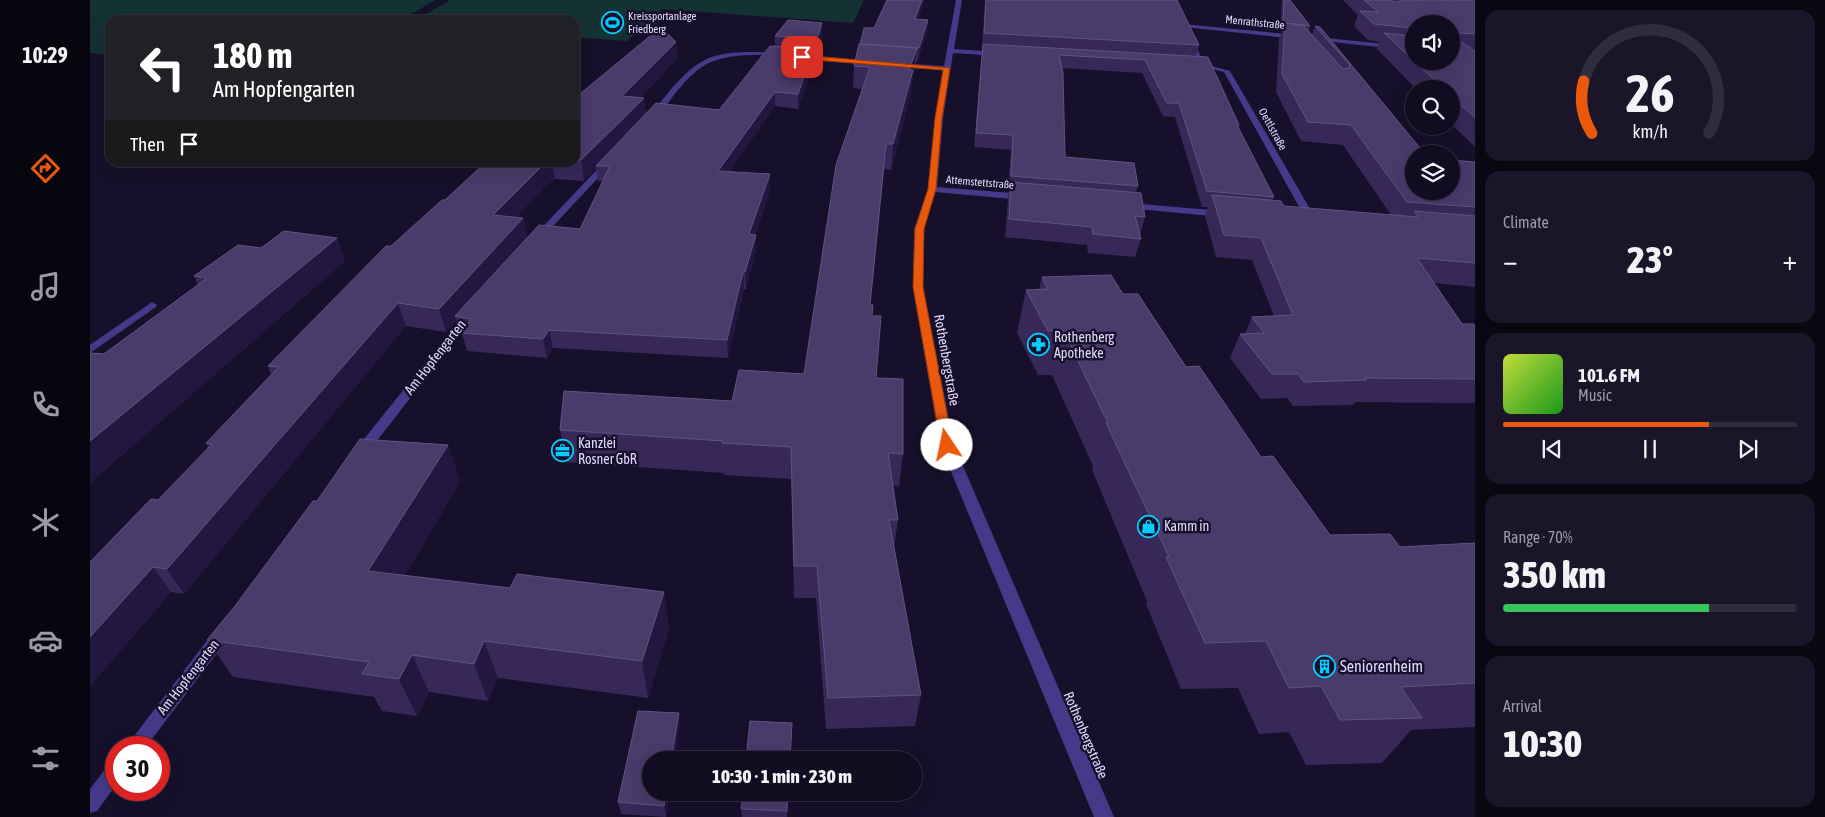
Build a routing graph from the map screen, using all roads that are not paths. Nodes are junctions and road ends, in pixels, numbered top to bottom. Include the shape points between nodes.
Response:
1 (959, 0) edge
2 (1180, 16) edge
3 (1184, 25) junction
4 (1405, 48) edge
5 (950, 51) junction
6 (1008, 54) edge
7 (1191, 64) edge
8 (1201, 65) junction
9 (947, 68) junction
10 (644, 127) edge
11 (620, 152) edge
12 (932, 189) junction
13 (1032, 198) edge
14 (1117, 205) edge
15 (1231, 214) edge
16 (1312, 221) edge
17 (525, 250) edge
18 (480, 301) edge
19 (152, 305) dead end
20 (90, 350) edge
21 (351, 465) edge
22 (228, 626) edge
23 (143, 736) edge
24 (105, 784) edge
25 (90, 804) edge
26 (1104, 817) edge

1 - 5 street, Rothenbergstraße
2 - 3 street
3 - 4 street, Menrathstraße via 1300,37 1308,42
3 - 8 street
5 - 6 street
5 - 9 street, Rothenbergstraße
7 - 8 street, Oettlstraße
8 - 16 street, Oettlstraße via 1227,72
9 - 10 street via 747,53 722,55 703,63
9 - 12 street, Rothenbergstraße
11 - 17 street
12 - 13 street, Attemstettstraße
12 - 26 street, Rothenbergstraße via 919,229 918,287 947,445
14 - 15 street
18 - 21 street, Am Hopfengarten
19 - 20 street
22 - 23 street, Am Hopfengarten
24 - 25 street

